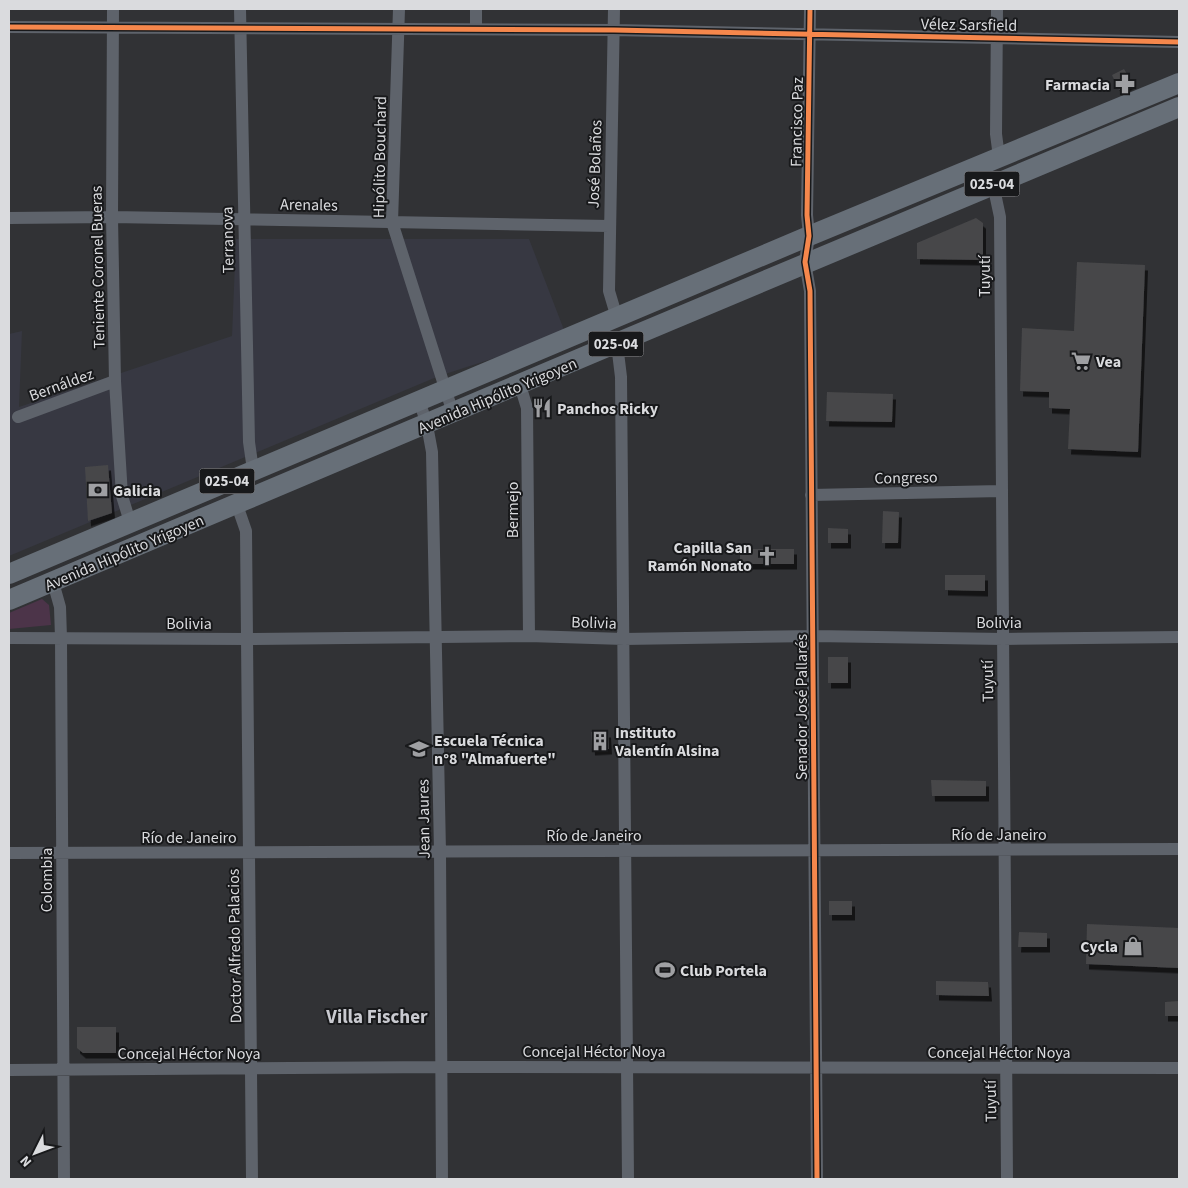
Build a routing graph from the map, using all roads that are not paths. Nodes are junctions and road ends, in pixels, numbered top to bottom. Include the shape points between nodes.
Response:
1 (113, 9) edge
2 (240, 9) edge
3 (399, 9) edge
4 (476, 9) edge
5 (614, 9) edge
6 (810, 9) edge
7 (996, 9) edge
8 (9, 27) edge
9 (113, 28) junction
10 (240, 28) junction
11 (476, 29) junction
12 (398, 30) junction
13 (614, 30) junction
14 (811, 33) junction
15 (996, 36) junction
16 (1179, 42) edge
17 (1179, 83) edge
18 (1179, 107) edge
19 (999, 157) junction
20 (993, 184) junction
21 (112, 217) junction
22 (9, 218) edge
23 (243, 219) junction
24 (392, 222) junction
25 (609, 226) junction
26 (809, 236) junction
27 (805, 262) junction
28 (617, 318) junction
29 (617, 344) junction
30 (115, 381) junction
31 (520, 385) junction
32 (445, 388) junction
33 (419, 400) junction
34 (453, 413) junction
35 (18, 417) dead end
36 (427, 425) junction
37 (253, 470) junction
38 (1001, 491) junction
39 (811, 495) junction
40 (237, 505) junction
41 (130, 522) junction
42 (9, 574) edge
43 (53, 582) junction
44 (9, 600) edge
45 (529, 636) junction
46 (814, 636) junction
47 (1179, 637) edge
48 (9, 638) edge
49 (61, 638) junction
50 (435, 638) junction
51 (248, 639) junction
52 (624, 639) junction
53 (1003, 639) junction
54 (1179, 849) edge
55 (813, 851) junction
56 (1005, 851) junction
57 (440, 852) junction
58 (627, 852) junction
59 (9, 853) edge
60 (62, 853) junction
61 (249, 853) junction
62 (440, 1067) junction
63 (628, 1067) junction
64 (252, 1068) junction
65 (816, 1068) junction
66 (1006, 1068) junction
67 (1179, 1068) edge
68 (9, 1070) edge
69 (63, 1070) junction
70 (64, 1179) edge
71 (252, 1179) edge
72 (442, 1179) edge
73 (628, 1179) edge
74 (817, 1179) edge
75 (1007, 1179) edge

1 - 9 street, Teniente Coronel Bueras
2 - 10 street, Terranova
3 - 12 street, Hipólito Bouchard
4 - 11 street
5 - 13 street, José Bolaños
6 - 14 street, Francisco Paz
7 - 15 street
8 - 9 street, Vélez Sarsfield
9 - 10 street, Vélez Sarsfield
9 - 21 street, Teniente Coronel Bueras
10 - 12 street, Vélez Sarsfield
10 - 23 street, Terranova
11 - 12 street, Vélez Sarsfield
11 - 13 street, Vélez Sarsfield
12 - 24 street, Hipólito Bouchard
13 - 14 street, Vélez Sarsfield
13 - 25 street, José Bolaños
14 - 15 street, Vélez Sarsfield
14 - 26 street, Francisco Paz
15 - 16 street, Vélez Sarsfield
15 - 19 street
17 - 19 main road, Avenida Hipólito Yrigoyen / 025-04
18 - 20 main road, Avenida Hipólito Yrigoyen / 025-04
19 - 26 main road, Avenida Hipólito Yrigoyen / 025-04
20 - 27 main road, Avenida Hipólito Yrigoyen / 025-04
20 - 38 street, Tuyutí via 1000,217
21 - 22 street, Arenales
21 - 23 street, Arenales
21 - 30 street, Teniente Coronel Bueras
23 - 24 street, Arenales
23 - 37 street, Terranova via 249,442
24 - 25 street, Arenales
24 - 32 street, Hipólito Bouchard
25 - 28 street, José Bolaños via 609,291
26 - 27 street, Senador José Pallarés
26 - 28 main road, Avenida Hipólito Yrigoyen / 025-04
27 - 29 main road, Avenida Hipólito Yrigoyen / 025-04
27 - 39 street, Senador José Pallarés via 810,291
28 - 32 main road, Avenida Hipólito Yrigoyen / 025-04
29 - 31 main road, Avenida Hipólito Yrigoyen / 025-04
29 - 52 street via 621,377
30 - 35 street, Bernáldez
30 - 41 street, Teniente Coronel Bueras via 122,496
31 - 34 main road, Avenida Hipólito Yrigoyen / 025-04
31 - 45 street, Bermejo via 527,408
32 - 33 main road, Avenida Hipólito Yrigoyen / 025-04
32 - 34 street
33 - 36 street, Jean Jaures
33 - 37 main road, Avenida Hipólito Yrigoyen / 025-04
34 - 36 main road, Avenida Hipólito Yrigoyen / 025-04
36 - 40 main road, Avenida Hipólito Yrigoyen / 025-04
36 - 50 street, Jean Jaures via 432,452
37 - 41 main road, Avenida Hipólito Yrigoyen / 025-04
38 - 39 street, Congreso
38 - 53 street, Tuyutí
39 - 46 street, Senador José Pallarés
40 - 43 main road, Avenida Hipólito Yrigoyen / 025-04
40 - 51 street, Doctor Alfredo Palacios via 246,531
41 - 42 main road, Avenida Hipólito Yrigoyen / 025-04
43 - 44 main road, Avenida Hipólito Yrigoyen / 025-04
43 - 49 street, Colombia via 60,607
45 - 50 street, Bolivia
45 - 52 street, Bolivia
46 - 52 street, Bolivia
46 - 53 street, Bolivia
46 - 55 street, Senador José Pallarés
47 - 53 street, Bolivia
48 - 49 street, Bolivia
49 - 51 street, Bolivia
49 - 60 street, Colombia
50 - 51 street, Bolivia
50 - 57 street, Jean Jaures
51 - 61 street, Doctor Alfredo Palacios
52 - 58 street
53 - 56 street, Tuyutí
54 - 56 street, Río de Janeiro
55 - 56 street, Río de Janeiro
55 - 58 street, Río de Janeiro
55 - 65 street, Senador José Pallarés
56 - 66 street, Tuyutí
57 - 58 street, Río de Janeiro
57 - 61 street, Río de Janeiro
57 - 62 street, Jean Jaures
58 - 63 street
59 - 60 street, Río de Janeiro
60 - 61 street, Río de Janeiro
60 - 69 street, Colombia
61 - 64 street, Doctor Alfredo Palacios
62 - 63 street, Concejal Héctor Noya
62 - 64 street, Concejal Héctor Noya
62 - 72 street, Jean Jaures
63 - 65 street, Concejal Héctor Noya
63 - 73 street
64 - 69 street, Concejal Héctor Noya
64 - 71 street, Doctor Alfredo Palacios
65 - 66 street, Concejal Héctor Noya
65 - 74 street, Senador José Pallarés
66 - 67 street, Concejal Héctor Noya
66 - 75 street, Tuyutí
68 - 69 street, Concejal Héctor Noya
69 - 70 street, Colombia

